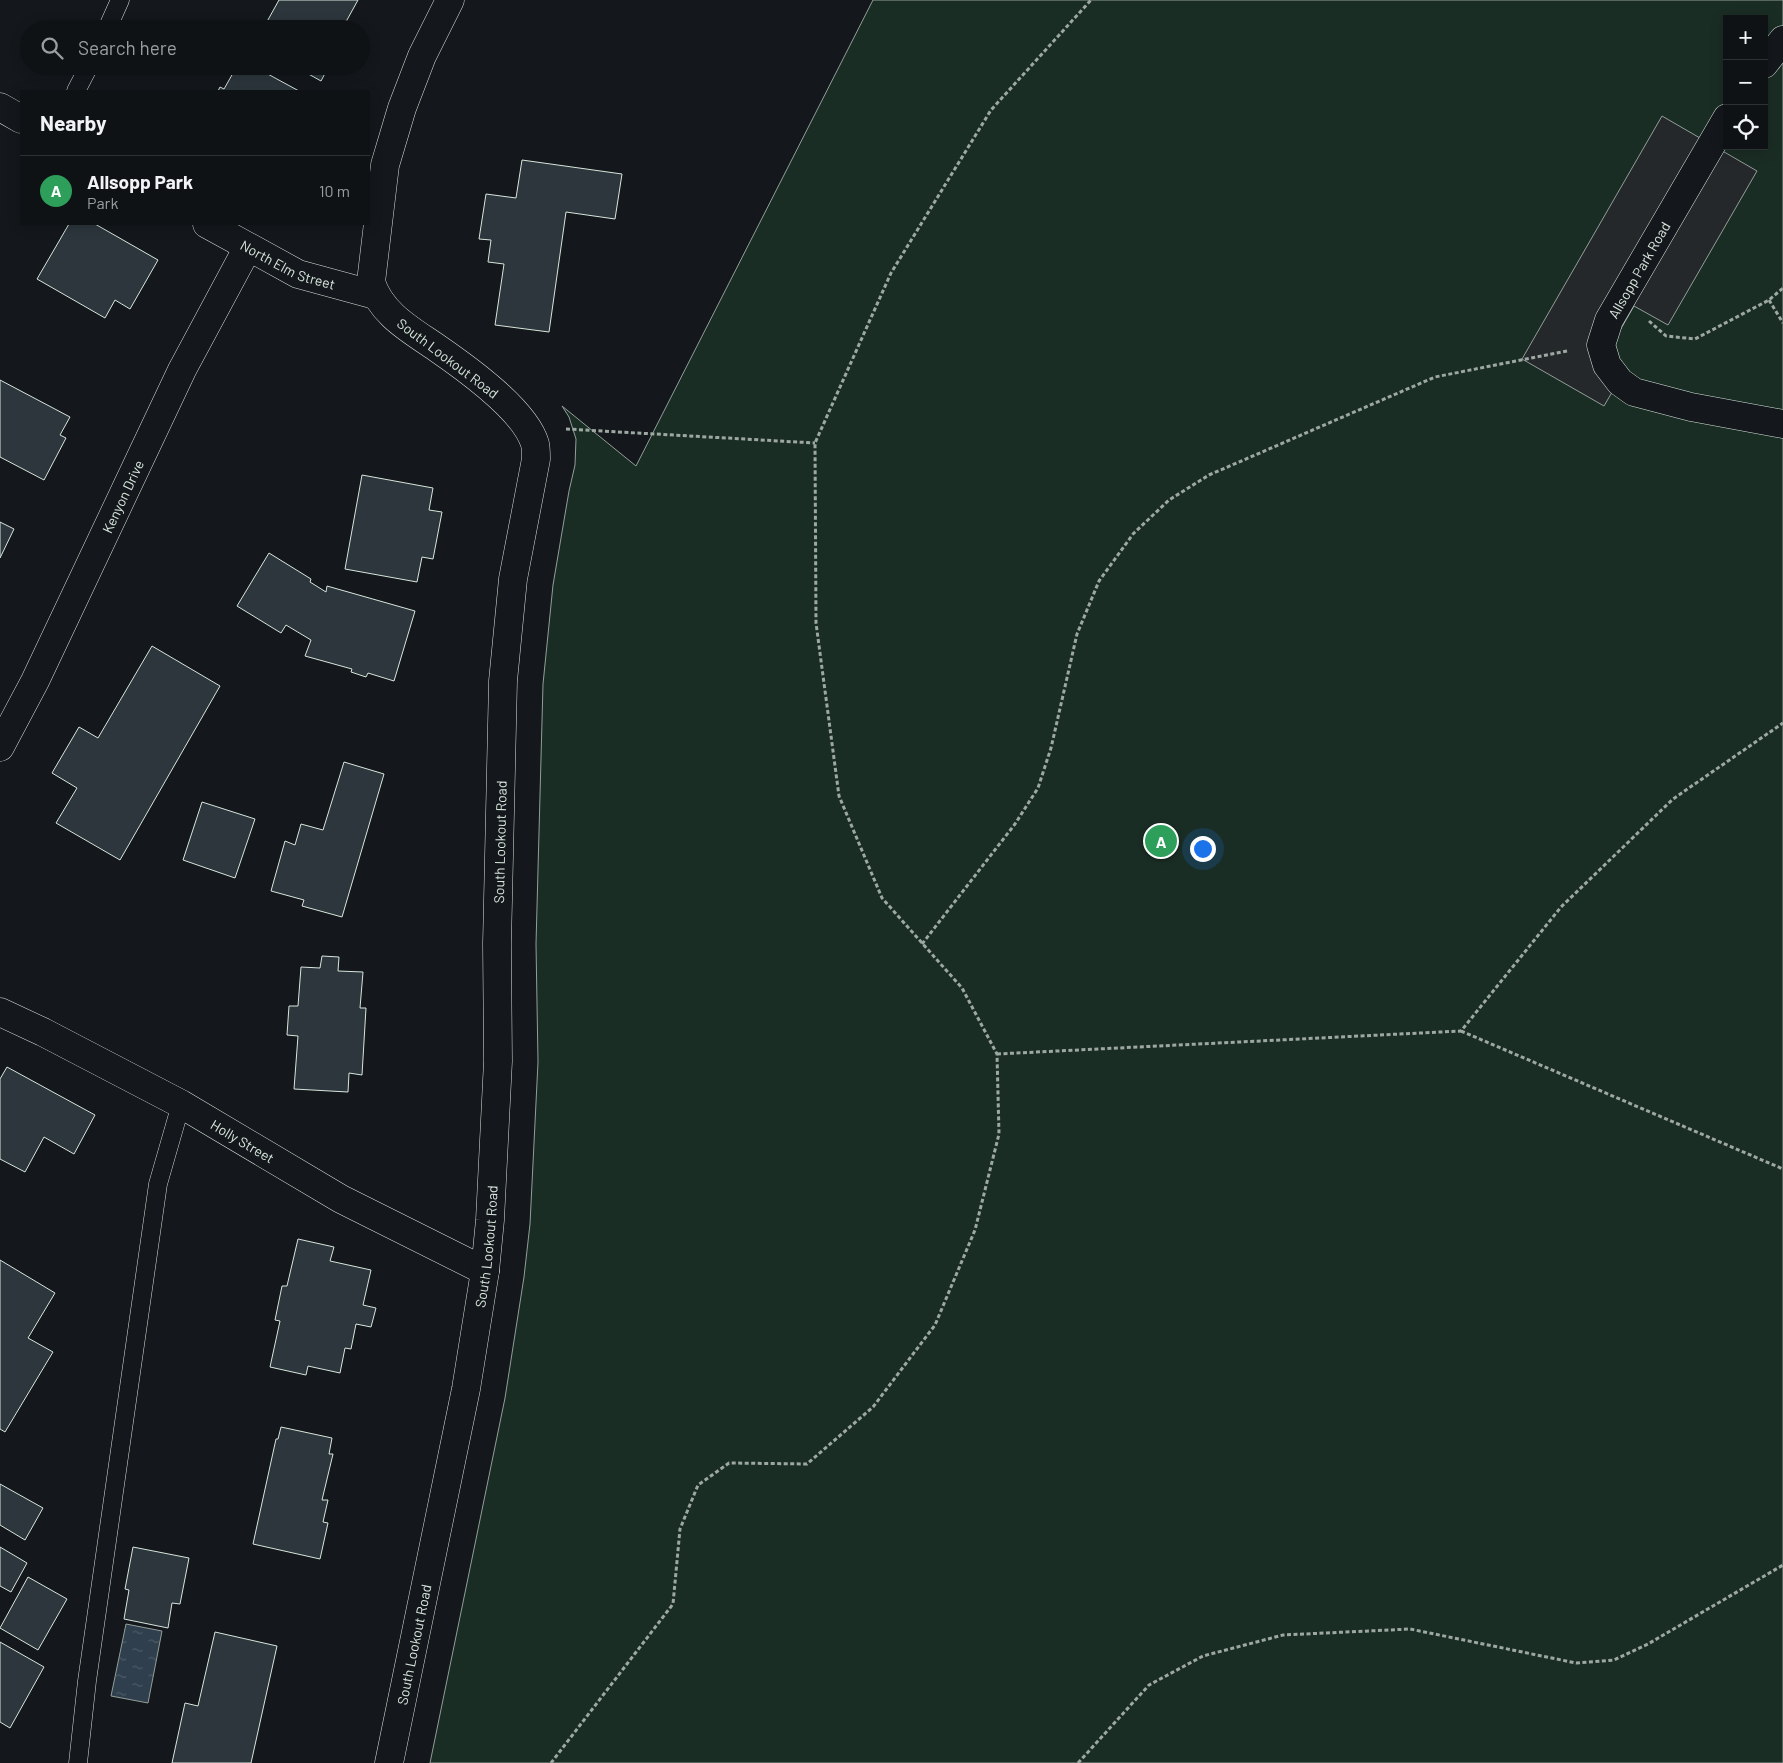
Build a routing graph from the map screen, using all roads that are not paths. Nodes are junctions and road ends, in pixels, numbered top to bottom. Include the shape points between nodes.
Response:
1 (120, 0) edge
2 (450, 0) edge
3 (110, 20) edge
4 (1783, 40) edge
5 (1767, 60) edge
6 (84, 75) edge
7 (76, 90) edge
8 (0, 107) edge
9 (20, 118) edge
10 (1723, 125) edge
11 (209, 225) edge
12 (248, 247) junction
13 (375, 295) junction
14 (1783, 424) edge
15 (0, 747) edge
16 (0, 1012) edge
17 (181, 1104) junction
18 (485, 1271) junction
19 (78, 1763) edge
20 (389, 1763) edge

1 - 3 lane
2 - 13 street via 422,56 385,165 371,282
4 - 5 street
6 - 7 lane
8 - 9 street
10 - 14 street, Allsopp Park Road via 1609,320 1601,345 1607,365 1620,382 1634,392 1691,407
11 - 12 street, North Elm Street
12 - 13 street, North Elm Street via 298,274
12 - 15 street, Kenyon Drive via 182,370 35,682
13 - 18 street, South Lookout Road via 400,323 451,357 506,402 527,427 536,446 514,579 503,681 497,944 498,1061
16 - 17 street, Holly Street
17 - 18 street, Holly Street via 341,1199
17 - 19 lane via 158,1184
18 - 20 street, South Lookout Road via 466,1389

